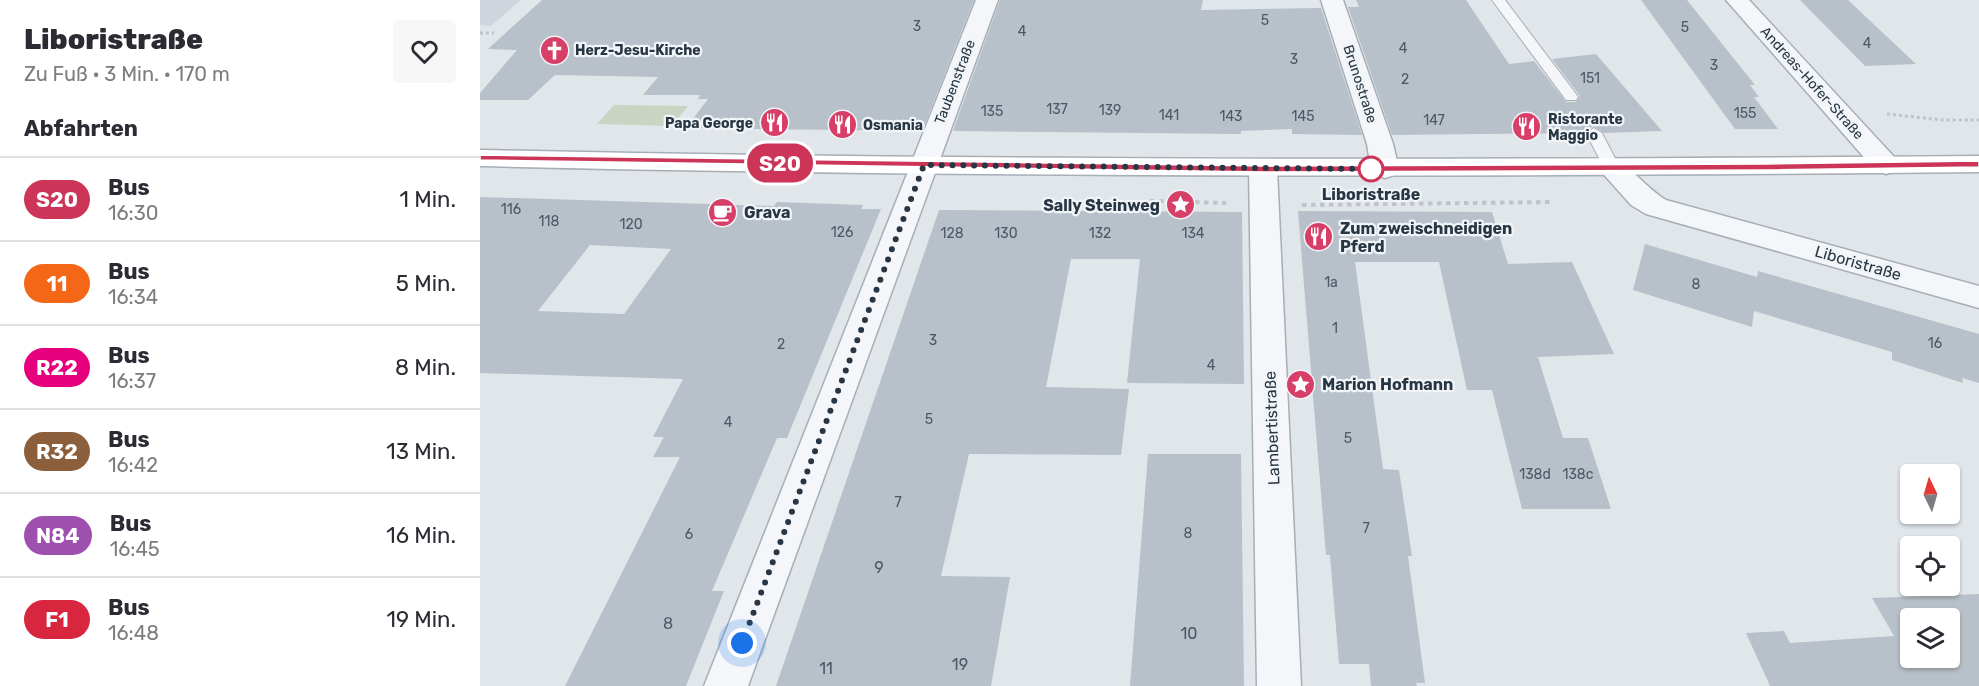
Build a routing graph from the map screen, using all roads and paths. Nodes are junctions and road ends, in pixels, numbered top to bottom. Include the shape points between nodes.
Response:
1 (987, 0) edge
2 (1332, 0) edge
3 (1498, 0) edge
4 (1737, 0) edge
5 (480, 33) edge
6 (494, 33) dead end
7 (1571, 97) dead end
8 (1839, 114) junction
9 (1979, 120) edge
10 (1594, 133) dead end
11 (480, 158) edge
12 (1979, 164) edge
13 (924, 165) junction
14 (1886, 165) junction
15 (1612, 168) junction
16 (1263, 169) junction
17 (1385, 169) junction
18 (1979, 297) edge
19 (726, 686) edge
20 (1279, 686) edge

1 - 13 street, Taubenstraße
2 - 17 street, Brunostraße
3 - 7 lane
4 - 8 street, Andreas-Hofer-Straße
5 - 6 path
8 - 9 path
8 - 14 street, Andreas-Hofer-Straße
10 - 15 lane
11 - 13 main road
12 - 14 main road
13 - 16 main road
13 - 19 street, Taubenstraße
14 - 15 main road
15 - 17 main road
15 - 18 street, Liboristraße via 1641,198 1656,207
16 - 17 main road
16 - 20 street, Lambertistraße

